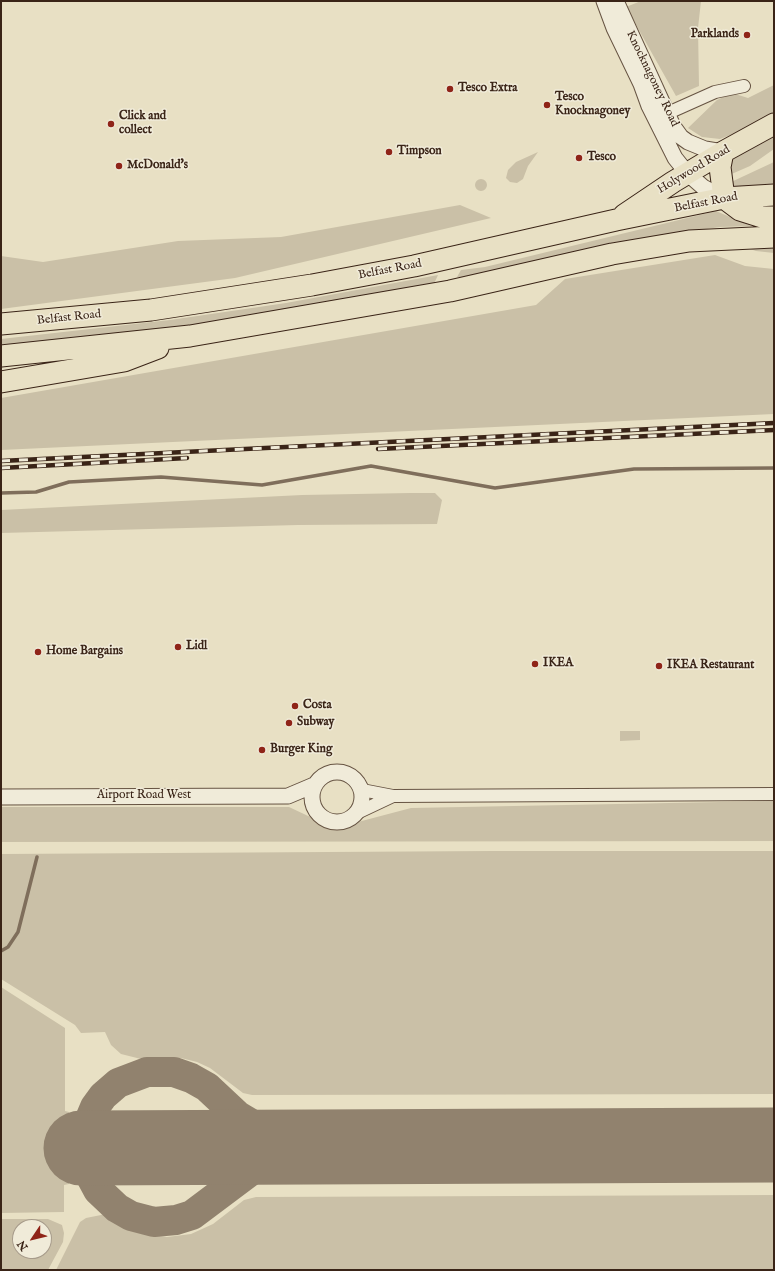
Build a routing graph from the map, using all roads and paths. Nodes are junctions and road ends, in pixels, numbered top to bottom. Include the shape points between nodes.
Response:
1 (604, 1) edge
2 (616, 1) edge
3 (744, 86) dead end
4 (661, 116) junction
5 (774, 124) edge
6 (723, 152) junction
7 (687, 173) junction
8 (774, 195) edge
9 (724, 198) junction
10 (774, 217) edge
11 (616, 220) junction
12 (774, 237) edge
13 (1, 324) edge
14 (190, 336) junction
15 (1, 356) edge
16 (1, 382) edge
17 (314, 785) junction
18 (362, 790) junction
19 (774, 794) edge
20 (288, 796) junction
21 (393, 796) junction
22 (1, 797) edge
23 (317, 813) junction
24 (357, 813) junction

1 - 4 street via 641,84
2 - 4 street, Knocknagoney Road
3 - 4 street via 715,92
4 - 6 street, Knocknagoney Road via 688,142 705,149
4 - 7 street via 674,158
5 - 6 highway, Holywood Road
6 - 7 highway, Holywood Road
6 - 9 highway via 720,167
7 - 9 street via 703,188
7 - 11 highway, Holywood Road
8 - 9 highway, Belfast Road
9 - 10 highway via 740,210 762,217
9 - 11 highway, Belfast Road
11 - 13 highway, Belfast Road via 414,266 312,285 151,310
12 - 14 highway via 689,241 612,254 450,291
14 - 15 highway
14 - 16 highway via 124,360
17 - 18 street via 324,775 337,772 352,777
17 - 20 street, Airport Road West
17 - 23 street via 311,799
18 - 21 street
18 - 24 street via 363,798
19 - 21 street
20 - 22 street, Airport Road West
20 - 23 street
21 - 24 street
23 - 24 street via 329,822 337,823 352,818

